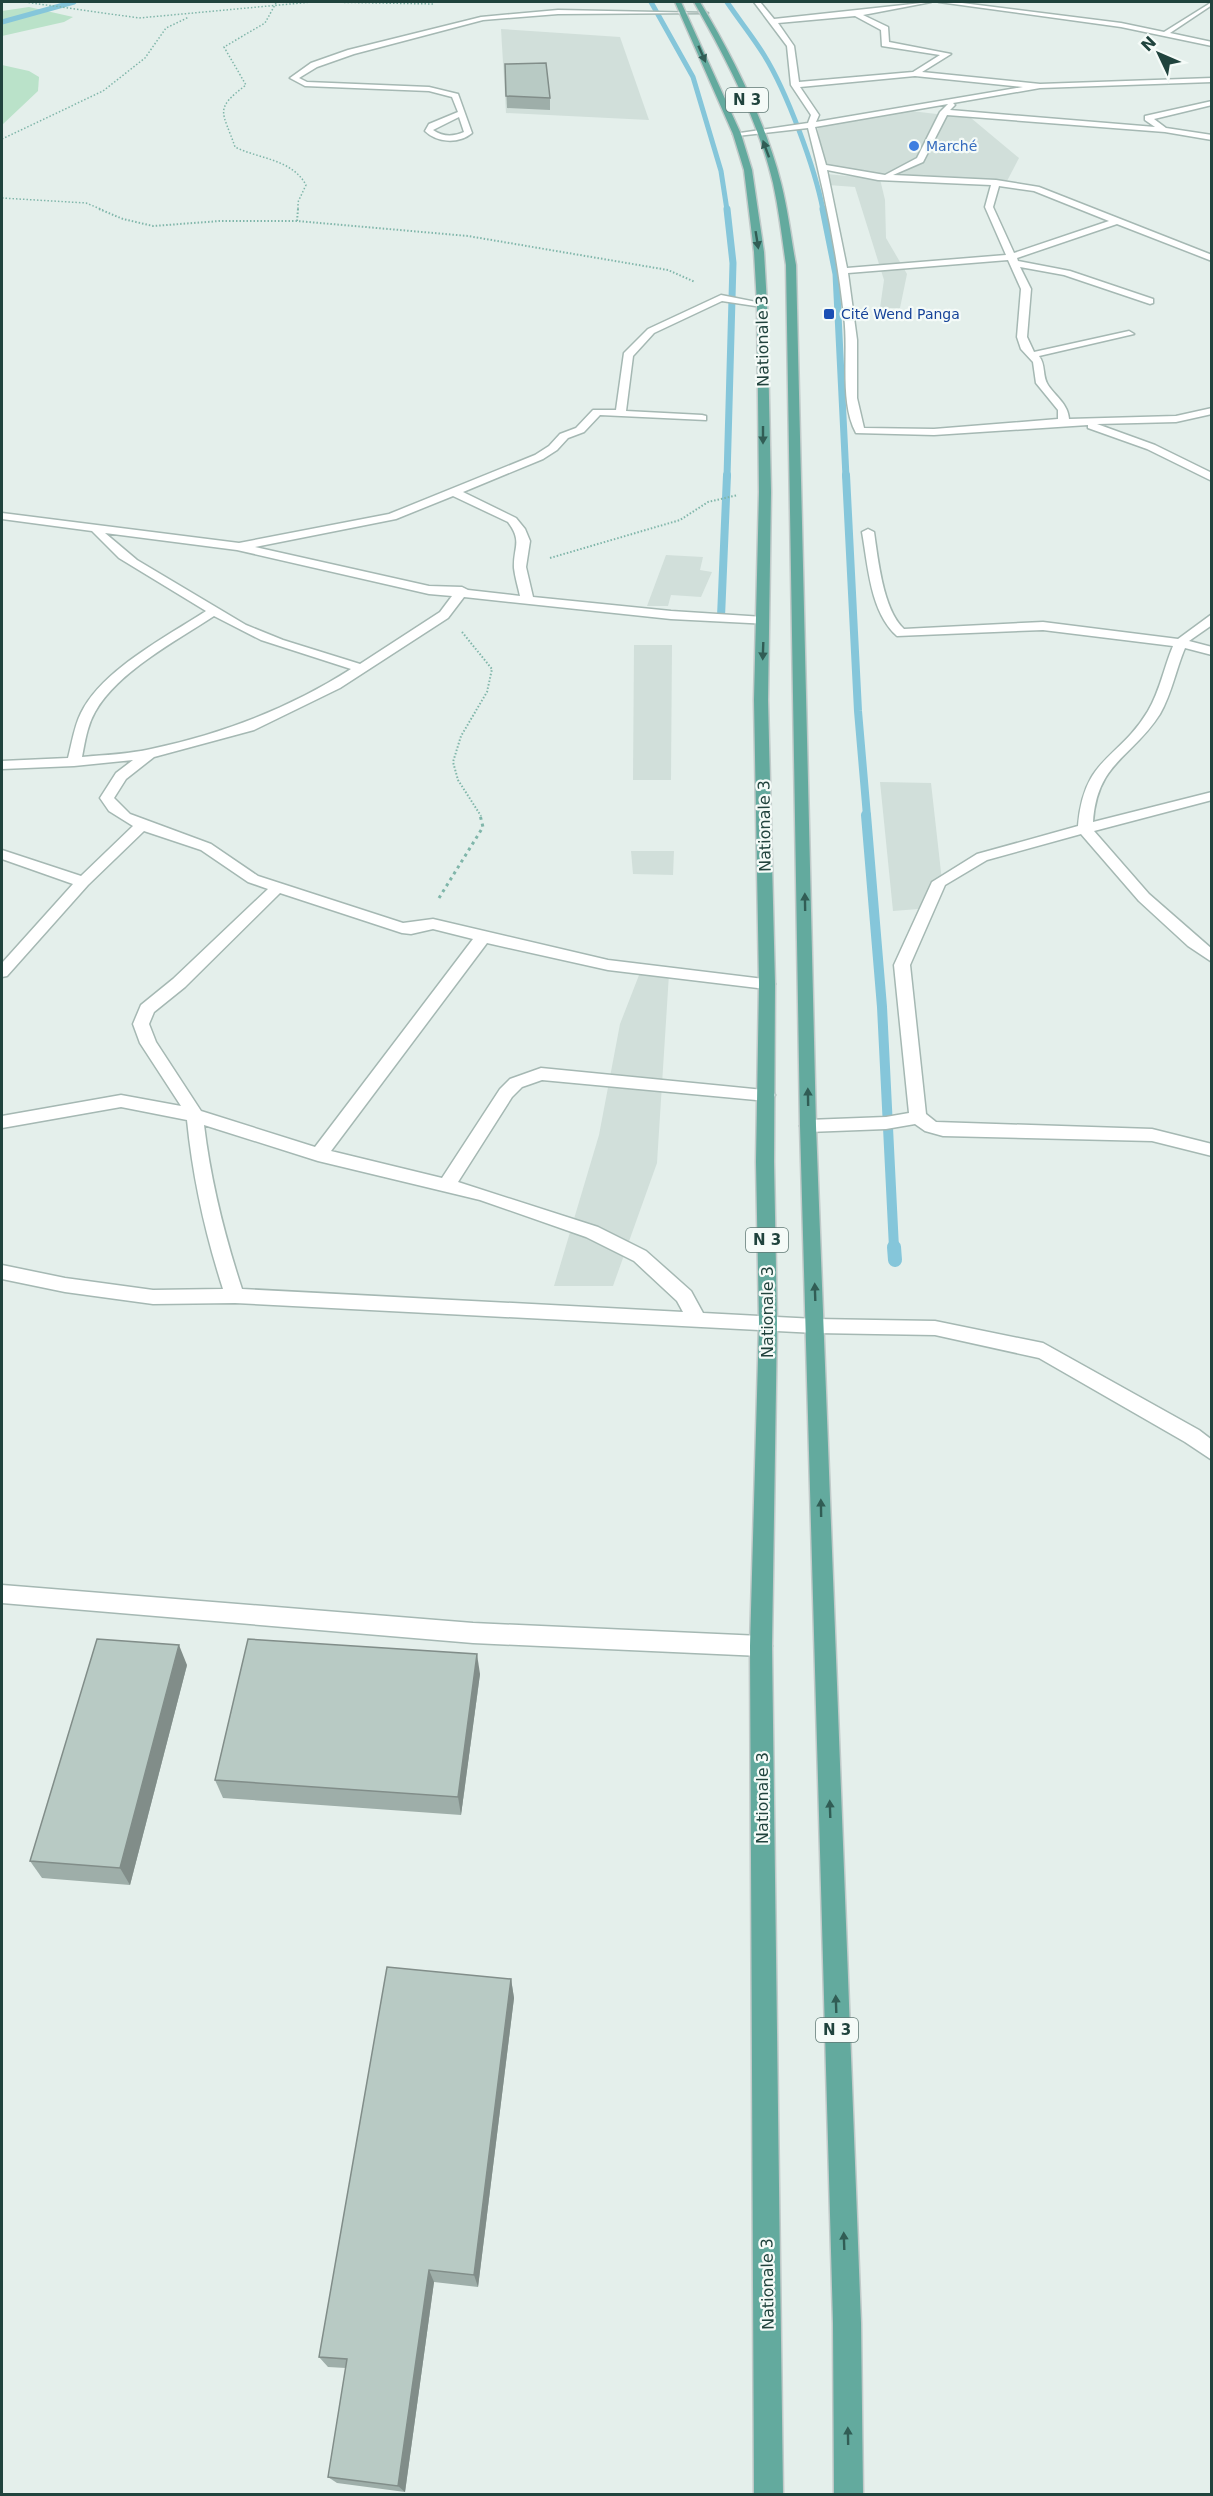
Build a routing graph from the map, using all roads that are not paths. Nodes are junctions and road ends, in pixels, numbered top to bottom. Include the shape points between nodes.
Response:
1 (697, 2) edge
2 (757, 2) edge
3 (928, 2) edge
4 (942, 2) edge
5 (1212, 2) edge
6 (1048, 5) dead end
7 (680, 8) edge
8 (705, 13) junction
9 (856, 14) junction
10 (1029, 14) junction
11 (775, 21) junction
12 (1167, 33) junction
13 (1212, 44) edge
14 (915, 74) junction
15 (1212, 80) edge
16 (795, 85) junction
17 (1040, 86) junction
18 (952, 88) junction
19 (1212, 103) edge
20 (462, 112) junction
21 (944, 112) junction
22 (811, 125) junction
23 (759, 130) junction
24 (1165, 130) junction
25 (737, 134) junction
26 (1212, 138) edge
27 (822, 167) junction
28 (878, 177) junction
29 (996, 183) junction
30 (1119, 220) junction
31 (1212, 258) edge
32 (1013, 260) junction
33 (844, 271) junction
34 (1150, 301) dead end
35 (762, 304) junction
36 (1129, 334) dead end
37 (1032, 355) junction
38 (1212, 411) edge
39 (621, 412) junction
40 (702, 418) dead end
41 (1064, 422) junction
42 (1082, 423) junction
43 (1212, 478) edge
44 (456, 493) junction
45 (2, 516) edge
46 (96, 529) junction
47 (868, 532) dead end
48 (237, 546) junction
49 (462, 591) junction
50 (527, 598) junction
51 (215, 610) junction
52 (1212, 618) edge
53 (764, 621) junction
54 (1181, 643) junction
55 (1212, 651) edge
56 (361, 668) junction
57 (149, 754) junction
58 (74, 762) junction
59 (2, 765) edge
60 (1212, 796) edge
61 (142, 825) junction
62 (1085, 829) junction
63 (2, 854) edge
64 (83, 882) junction
65 (278, 887) junction
66 (483, 937) junction
67 (1212, 957) edge
68 (2, 972) edge
69 (767, 984) junction
70 (767, 1095) junction
71 (195, 1115) junction
72 (918, 1117) junction
73 (2, 1122) edge
74 (808, 1126) junction
75 (1212, 1150) edge
76 (318, 1155) junction
77 (447, 1185) junction
78 (2, 1272) edge
79 (235, 1296) junction
80 (698, 1321) junction
81 (768, 1323) junction
82 (816, 1326) junction
83 (1212, 1452) edge
84 (2, 1594) edge
85 (761, 1646) junction
86 (769, 2494) edge
87 (849, 2494) edge

1 - 8 main road, N 3
2 - 11 street
3 - 9 street
4 - 10 street
5 - 12 street
6 - 10 street
7 - 8 street
7 - 20 street via 483,18 351,52 314,65 294,78 313,85 438,90 455,96
7 -> 25 main road, Nationale 3 / N 3
8 - 23 main road, N 3
9 - 11 street
9 - 14 street via 885,29 885,44 947,54
10 - 12 street
11 - 16 street via 795,59
12 - 13 street
14 - 16 street
14 - 18 street
15 - 17 street
16 - 22 street via 812,107 815,116
17 - 18 street
17 - 18 street
18 - 21 street
18 - 22 street
19 - 24 street via 1148,118
20 - 20 street via 468,133 462,137 438,137 429,131
21 - 24 street
21 - 28 street via 920,160
22 - 23 street
22 - 27 street
23 - 25 street
74 -> 23 main road, N 3 via 790,265 777,184
24 - 26 street
25 -> 35 main road, Nationale 3 / N 3 via 748,170
27 - 28 street
27 - 33 street
28 - 29 street
29 - 30 street via 1036,189
29 - 32 street via 989,207
30 - 31 street
30 - 32 street
32 - 33 street
32 - 34 street via 1070,273
32 - 37 street via 1026,289 1022,337
33 - 41 street via 852,343 853,416 860,431 934,432
35 - 39 street via 721,298 661,325 628,355
35 -> 53 main road, Nationale 3 / N 3
36 - 37 street
37 - 41 street via 1038,361 1041,383 1063,410
38 - 42 street via 1176,419
39 - 40 street
39 - 44 street via 597,412 580,430 564,436 546,452
41 - 42 street
42 - 43 street via 1152,447
44 - 48 street via 377,522
44 - 50 street via 512,520 524,541 520,567
45 - 46 street
46 - 48 street
46 - 51 street via 110,547 135,565
47 - 54 street via 875,574 891,625 901,633 1043,626
48 - 49 street via 397,585
49 - 50 street
49 - 56 street via 444,615
50 - 53 street via 671,615
51 - 56 street via 269,639
51 - 58 street via 106,689 89,710
52 - 54 street
53 -> 69 main road, Nationale 3 / N 3 via 761,700
54 - 55 street
54 - 62 street via 1153,714 1104,764 1087,794
56 - 57 street via 249,727
57 - 58 street
57 - 61 street via 121,776 107,798 112,808
58 - 59 street
60 - 62 street
61 - 64 street
61 - 65 street via 205,846 237,870
62 - 67 street via 1129,885
62 - 72 street via 982,857 935,888 902,965
63 - 64 street
64 - 68 street
65 - 66 street via 402,928 450,927
65 - 71 street via 147,1009 141,1024 148,1043
66 - 69 street via 608,965
66 - 76 street
69 - 70 main road, Nationale 3 / N 3
70 - 77 street via 541,1074 527,1077 506,1093
70 - 81 main road, Nationale 3 / N 3
71 - 73 street via 121,1101
71 - 76 street
71 - 79 street via 213,1229
72 - 74 street via 886,1123
72 - 75 street via 943,1130 1152,1135
82 -> 74 main road, N 3
76 - 77 street
77 - 80 street via 618,1243 664,1276 684,1296
78 - 79 street via 153,1297
79 - 80 street
80 - 81 street
81 - 82 street
81 - 85 main road, Nationale 3 / N 3
82 - 83 street via 935,1328 1043,1351 1192,1436
87 -> 82 main road, N 3
84 - 85 street via 473,1634
85 - 86 main road, Nationale 3 / N 3

